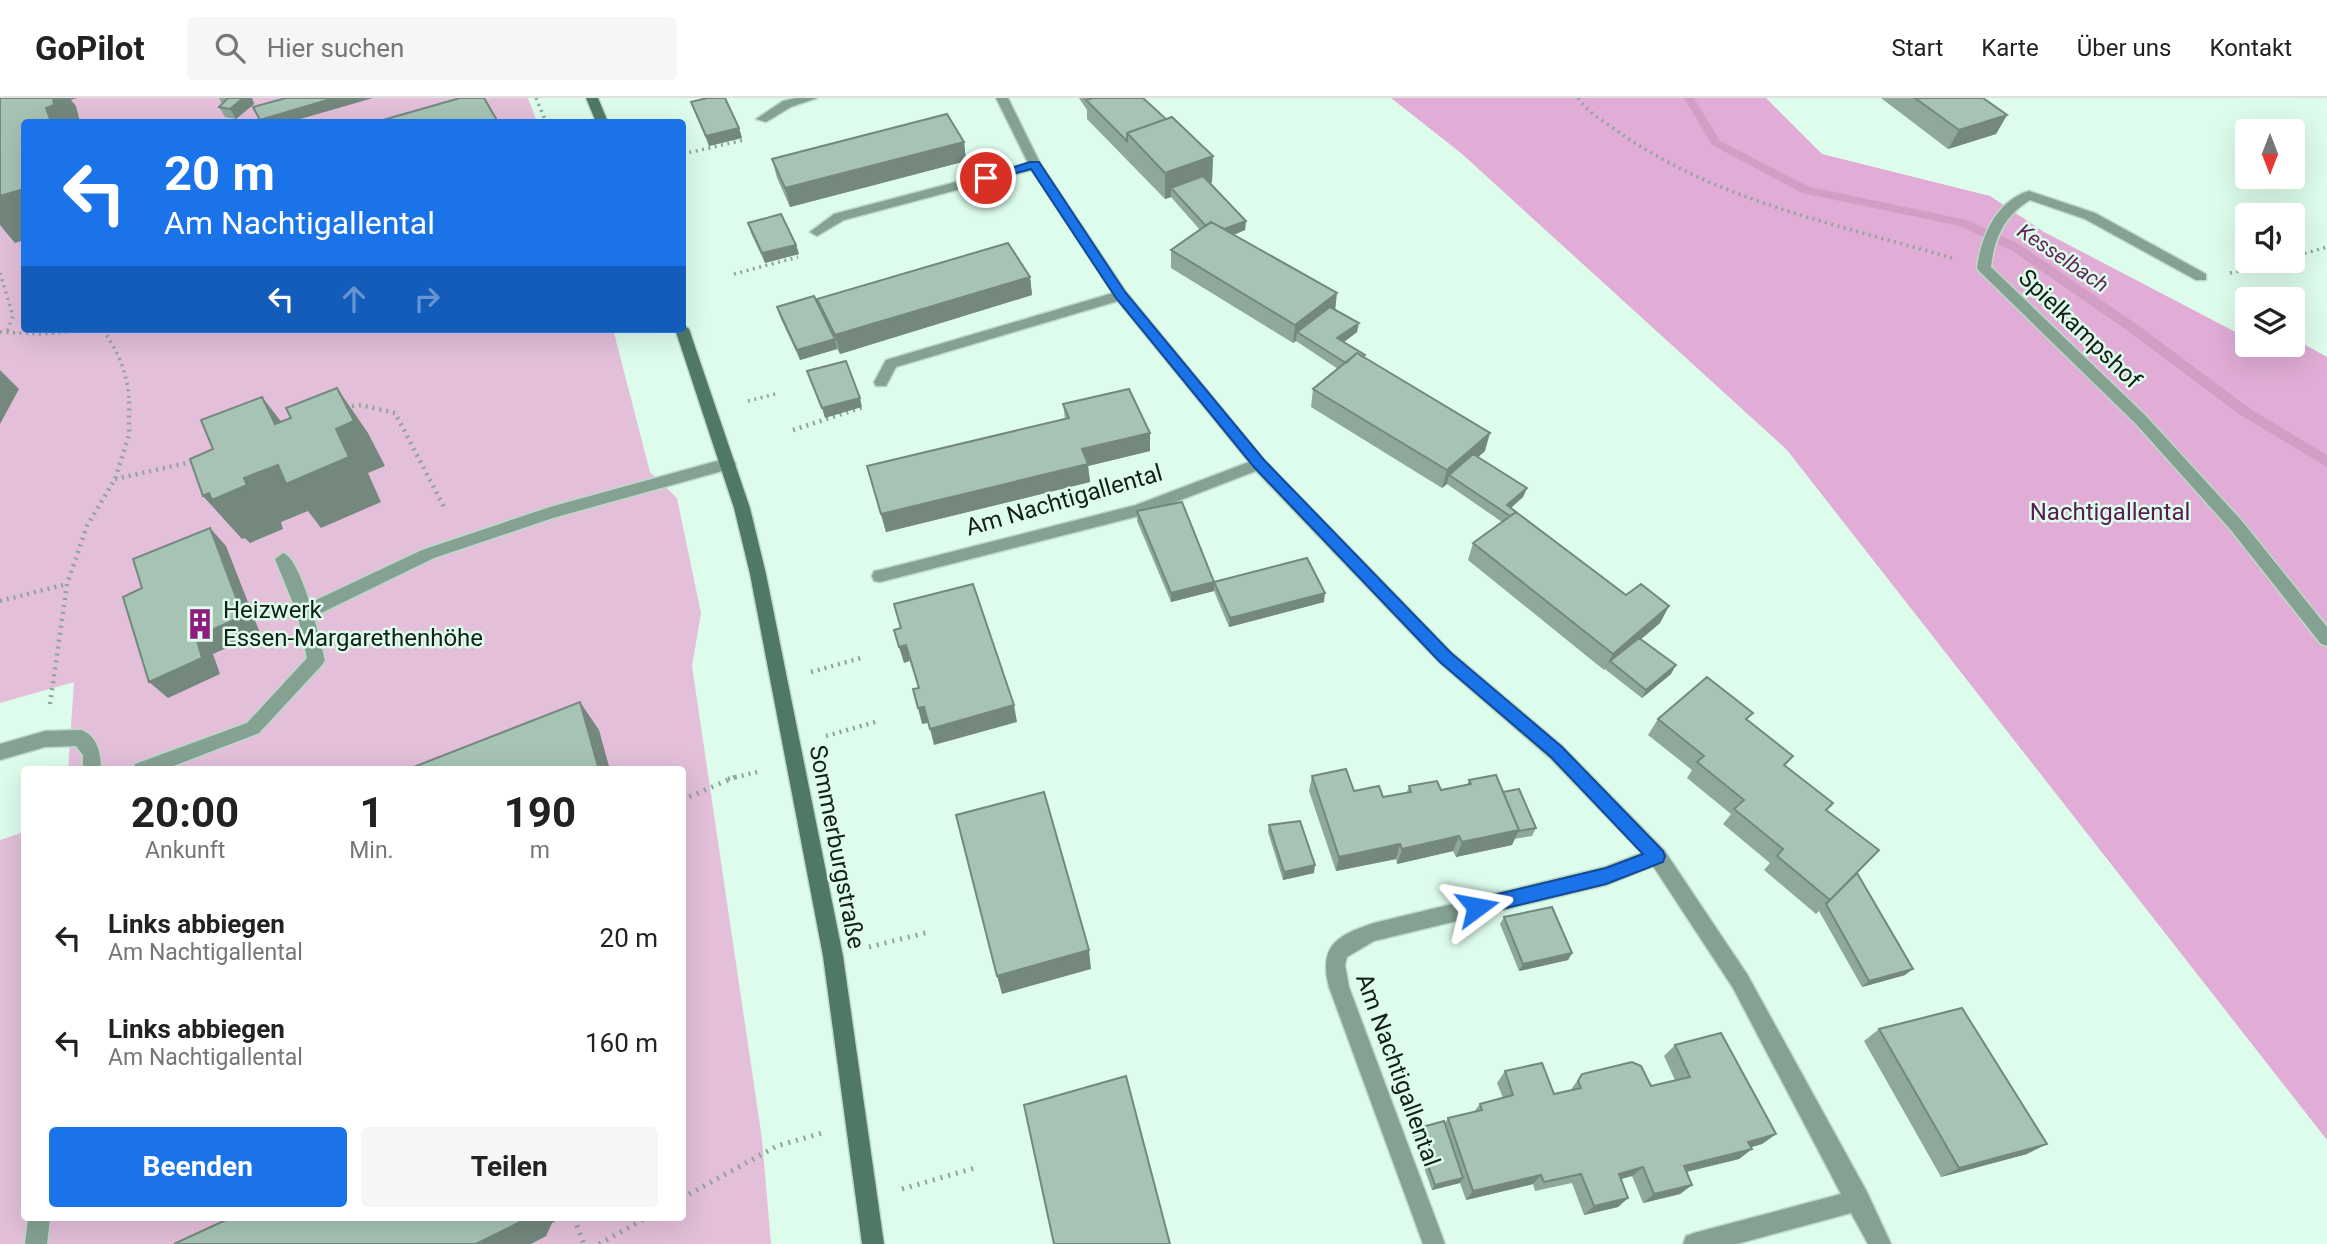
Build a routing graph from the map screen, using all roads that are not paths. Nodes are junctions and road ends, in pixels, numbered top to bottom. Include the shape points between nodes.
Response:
1 (592, 98) edge
2 (811, 98) edge
3 (1002, 98) edge
4 (601, 119) edge
5 (762, 119) road end
6 (1034, 164) junction
7 (817, 233) road end
8 (2202, 277) dead end
9 (1121, 295) junction
10 (683, 333) edge
11 (881, 382) road end
12 (728, 464) junction
13 (1259, 464) junction
14 (283, 559) dead end
15 (880, 576) dead end
16 (305, 612) junction
17 (2327, 639) edge
18 (0, 752) edge
19 (92, 766) edge
20 (153, 766) edge
21 (1657, 856) junction
22 (1859, 1200) junction
23 (39, 1221) edge
24 (36, 1244) edge
25 (873, 1244) edge
26 (1434, 1244) edge
27 (1694, 1244) edge
28 (1880, 1244) edge

1 - 4 street
2 - 5 street via 786,104
3 - 6 street
6 - 7 street via 839,217
6 - 9 street
8 - 17 street, Spielkampshof via 2126,233 2029,195 2014,202 1985,247 1984,268 2150,430 2236,525
9 - 11 street via 891,364
9 - 13 street
10 - 12 street, Sommerburgstraße
12 - 16 street via 550,513 428,554
12 - 25 street, Sommerburgstraße via 746,521 833,956
13 - 15 street, Am Nachtigallental via 1139,510
13 - 21 street via 1445,657 1556,752
14 - 16 street
16 - 20 street via 316,660 253,728
18 - 19 street via 45,739 81,738 93,753
21 - 22 street via 1740,981
21 - 26 street, Am Nachtigallental via 1606,876 1374,932 1349,941 1337,953 1336,978
22 - 27 street
22 - 28 street
23 - 24 street

